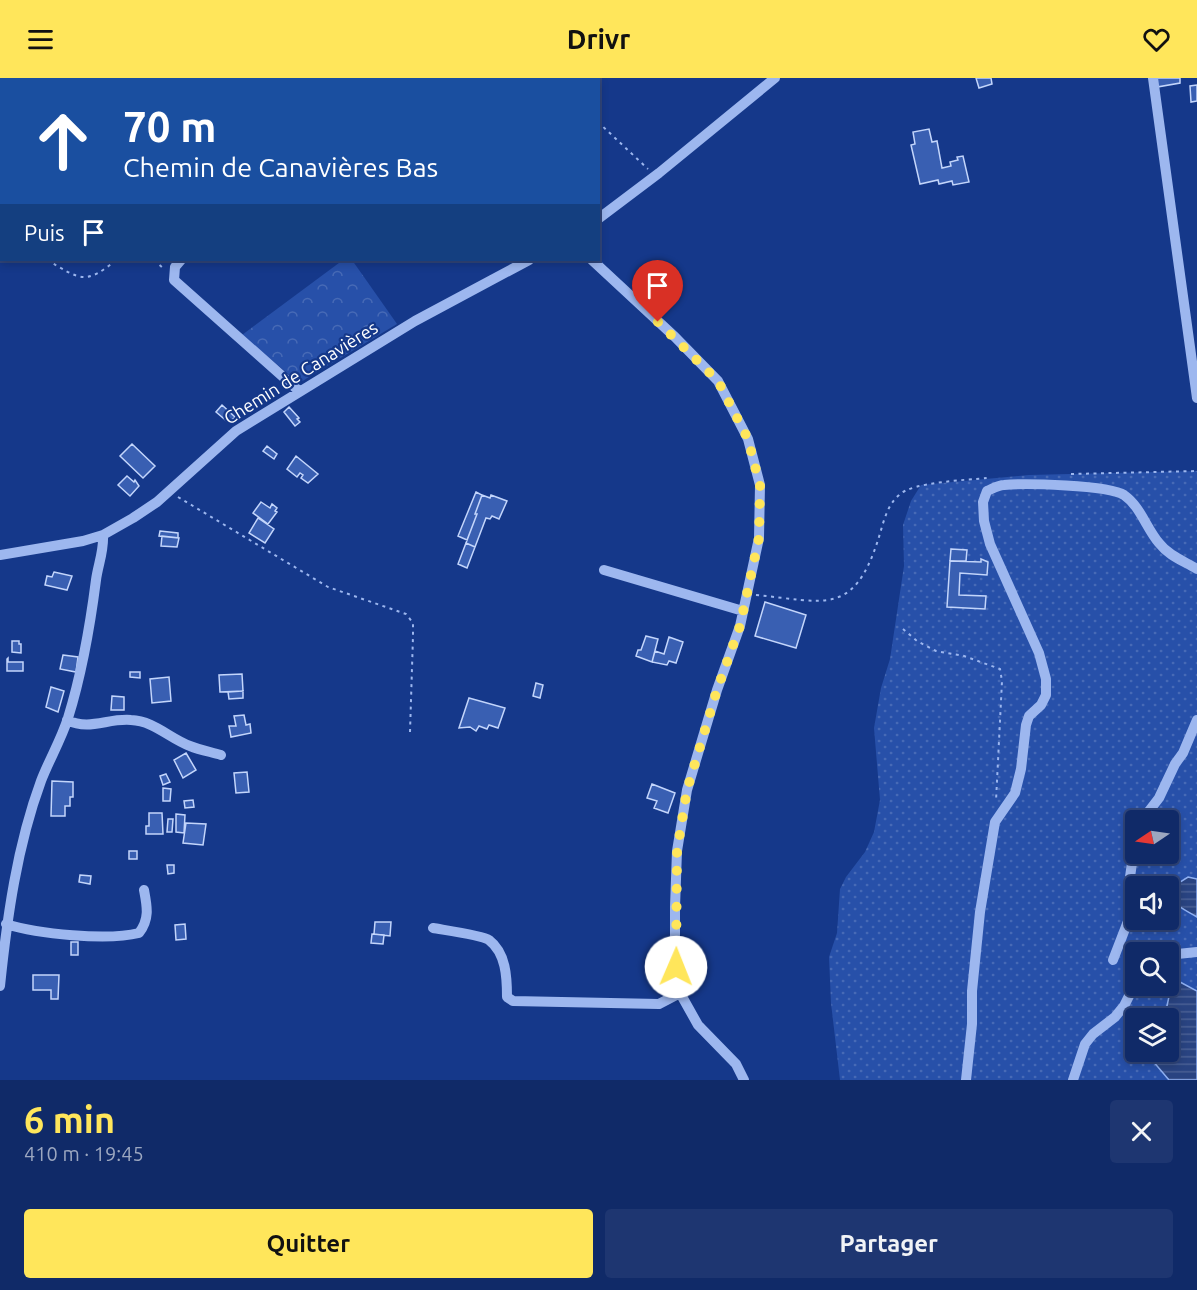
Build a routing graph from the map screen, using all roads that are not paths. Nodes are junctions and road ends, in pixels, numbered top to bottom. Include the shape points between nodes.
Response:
1 (775, 78) edge
2 (1154, 78) edge
3 (600, 217) edge
4 (180, 261) edge
5 (527, 261) edge
6 (593, 261) edge
7 (299, 391) junction
8 (1197, 398) edge
9 (103, 535) junction
10 (0, 555) edge
11 (1197, 569) edge
12 (604, 570) dead end
13 (743, 611) junction
14 (67, 720) junction
15 (1197, 720) edge
16 (1197, 748) edge
17 (1183, 753) junction
18 (221, 755) dead end
19 (1150, 810) edge
20 (1132, 864) edge
21 (144, 890) dead end
22 (6, 924) junction
23 (433, 928) dead end
24 (1197, 952) edge
25 (1179, 954) edge
26 (1113, 960) dead end
27 (0, 986) edge
28 (680, 993) junction
29 (1129, 996) edge
30 (744, 1080) edge
31 (966, 1080) edge
32 (1073, 1080) edge

1 - 3 street
2 - 8 street
4 - 7 street via 175,267 174,280
5 - 7 street, Chemin de Canavières via 415,321
6 - 13 street via 718,381 748,439 760,486 759,538
7 - 9 street, Chemin de Canavières via 236,431 168,492
9 - 10 street, Chemin de Canavières
9 - 14 street via 83,664
11 - 31 street via 1169,554 1157,542 1137,507 1122,493 1052,485 1002,485 987,491 984,521 990,544 1039,653 1046,695 1029,716 1015,793 995,822 980,912
12 - 13 street
13 - 28 street via 687,790 677,851 675,984
14 - 18 street via 84,726 119,719 151,724 190,746
14 - 22 street via 27,828
15 - 17 street
16 - 17 street
17 - 19 street
20 - 26 street via 1130,916
21 - 22 street via 148,912 140,933 81,935 38,932
22 - 27 street
23 - 28 street via 487,939 499,952 507,974 507,997 513,1001 659,1004
24 - 25 street
28 - 30 street via 698,1026 736,1064
29 - 32 street via 1115,1017 1085,1044

